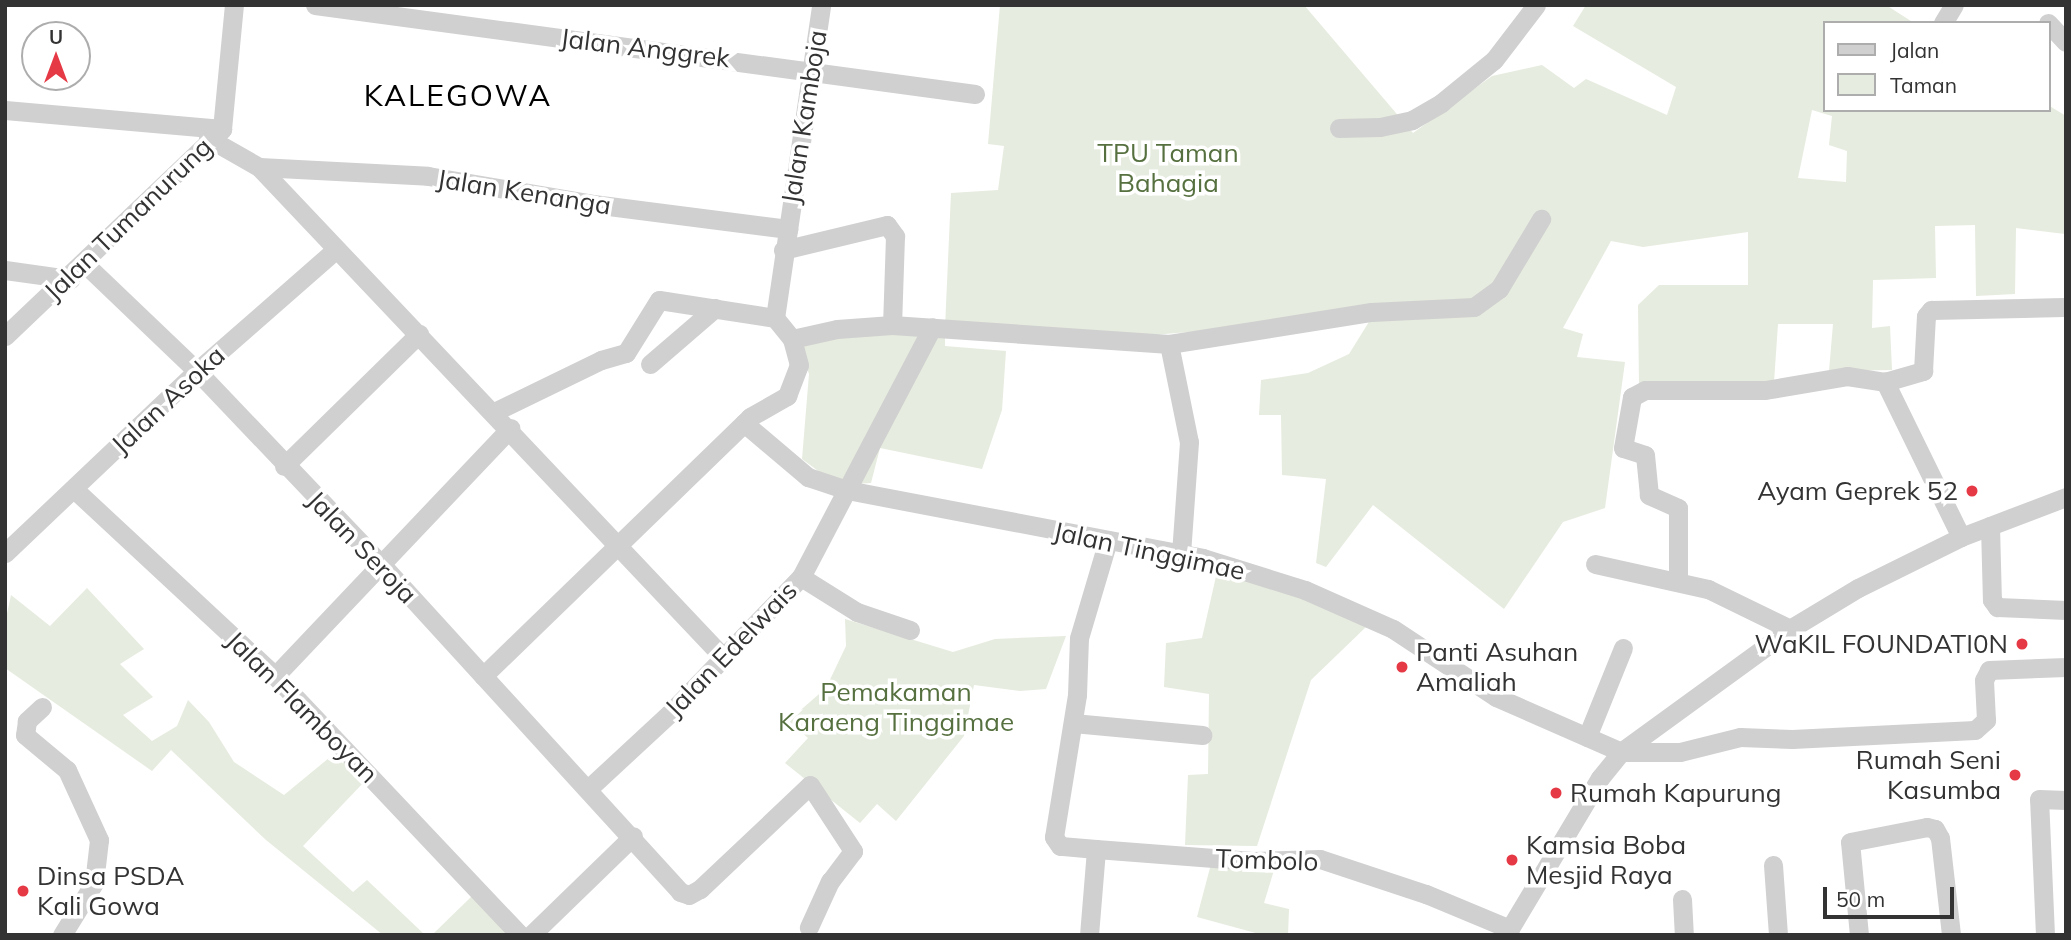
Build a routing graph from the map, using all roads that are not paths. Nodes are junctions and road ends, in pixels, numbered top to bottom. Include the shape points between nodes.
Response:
1 (234, 5) edge
2 (315, 5) edge
3 (821, 5) edge
4 (1536, 5) edge
5 (1954, 5) edge
6 (1944, 21) edge
7 (2050, 25) edge
8 (2066, 42) edge
9 (811, 69) junction
10 (975, 94) dead end
11 (5, 110) edge
12 (1339, 128) dead end
13 (215, 133) junction
14 (259, 167) junction
15 (1541, 219) dead end
16 (788, 229) junction
17 (783, 250) junction
18 (334, 251) junction
19 (85, 264) junction
20 (5, 270) edge
21 (70, 279) junction
22 (2064, 307) edge
23 (715, 308) junction
24 (775, 318) junction
25 (892, 325) junction
26 (932, 327) junction
27 (419, 334) junction
28 (5, 336) edge
29 (792, 339) junction
30 (1169, 344) junction
31 (650, 365) dead end
32 (197, 371) junction
33 (1885, 382) junction
34 (494, 412) junction
35 (744, 423) junction
36 (510, 429) junction
37 (284, 466) junction
38 (74, 489) junction
39 (847, 490) junction
40 (2066, 497) edge
41 (1990, 526) junction
42 (1961, 537) junction
43 (1108, 540) junction
44 (619, 545) junction
45 (5, 553) edge
46 (1181, 553) junction
47 (381, 564) junction
48 (1595, 564) dead end
49 (801, 577) junction
50 (1678, 579) junction
51 (2066, 610) edge
52 (1790, 629) junction
53 (910, 630) dead end
54 (1623, 648) dead end
55 (722, 656) junction
56 (2066, 667) edge
57 (275, 676) junction
58 (483, 676) junction
59 (42, 707) dead end
60 (1073, 723) junction
61 (1202, 735) dead end
62 (1587, 737) junction
63 (1621, 752) junction
64 (588, 789) junction
65 (2066, 800) edge
66 (633, 836) junction
67 (1096, 849) junction
68 (1773, 865) dead end
69 (1682, 899) dead end
70 (809, 928) dead end
71 (1508, 932) edge
72 (62, 935) edge
73 (520, 935) edge
74 (531, 935) edge
75 (1089, 935) edge
76 (1684, 935) edge
77 (1777, 935) edge
78 (1859, 935) edge
79 (1951, 935) edge
80 (2045, 935) edge

1 - 13 street, Jalan Tumanurung
2 - 9 street, Jalan Anggrek
3 - 9 street, Jalan Kamboja
4 - 12 street via 1494,61 1441,103 1412,120
5 - 6 street
7 - 8 street
9 - 10 street, Jalan Anggrek
9 - 16 street, Jalan Kamboja
11 - 13 street
13 - 14 street
13 - 19 street, Jalan Tumanurung
14 - 16 street, Jalan Kenanga via 428,176 593,204
14 - 18 street
15 - 30 street via 1499,289 1474,307 1371,312
16 - 17 street, Jalan Kamboja
17 - 24 street, Jalan Kamboja
17 - 25 street via 887,225 895,242
18 - 27 street
18 - 32 street, Jalan Asoka
19 - 21 street, Jalan Tumanurung
19 - 32 street, Jalan Seroja
20 - 21 street
21 - 28 street, Jalan Tumanurung
22 - 33 street via 1931,310 1926,316 1923,372
23 - 24 street
23 - 31 street
23 - 34 street via 659,300 626,353 601,360
24 - 29 street
25 - 26 street
25 - 29 street via 836,329
26 - 30 street
26 - 39 street, Jalan Edelwais
27 - 34 street
27 - 37 street
29 - 35 street via 799,365 787,396
30 - 46 street via 1189,442
32 - 37 street, Jalan Seroja
32 - 38 street, Jalan Asoka
33 - 42 street
33 - 50 street via 1847,376 1765,390 1645,390 1632,397 1623,448 1645,455 1649,495 1678,509
34 - 36 street
35 - 39 street, Jalan Tinggimae via 808,477
35 - 44 street
36 - 44 street
36 - 47 street
37 - 47 street, Jalan Seroja
38 - 45 street, Jalan Asoka
38 - 57 street, Jalan Flamboyan
39 - 43 street, Jalan Tinggimae
39 - 49 street, Jalan Edelwais
40 - 41 street
41 - 42 street
41 - 51 street via 1992,600 1997,607
42 - 52 street via 1878,577
43 - 46 street, Jalan Tinggimae
43 - 60 street via 1079,638
44 - 55 street
44 - 58 street
46 - 62 street, Jalan Tinggimae via 1305,590 1393,629 1496,697
47 - 57 street
47 - 58 street, Jalan Seroja
48 - 50 street
49 - 53 street via 857,612
49 - 55 street, Jalan Edelwais
50 - 52 street via 1746,605
52 - 63 street
54 - 62 street
55 - 64 street, Jalan Edelwais via 669,714
56 - 63 street via 1989,670 1984,680 1986,720 1975,730 1740,737 1680,752
57 - 73 street, Jalan Flamboyan
58 - 64 street, Jalan Seroja
59 - 72 street via 27,721 25,735 67,770 99,840 94,883
60 - 61 street
60 - 67 street, Tombolo via 1055,841
62 - 63 street, Jalan Tinggimae
63 - 71 street via 1600,778
64 - 66 street, Jalan Seroja
65 - 80 street via 2039,799
66 - 70 street, Jalan Seroja via 680,892 693,894 810,785 853,851 830,881
66 - 74 street
67 - 71 street, Tombolo via 1253,861 1320,859 1426,894
67 - 75 street
68 - 77 street
69 - 76 street
78 - 79 street via 1850,842 1927,827 1935,828 1940,838

